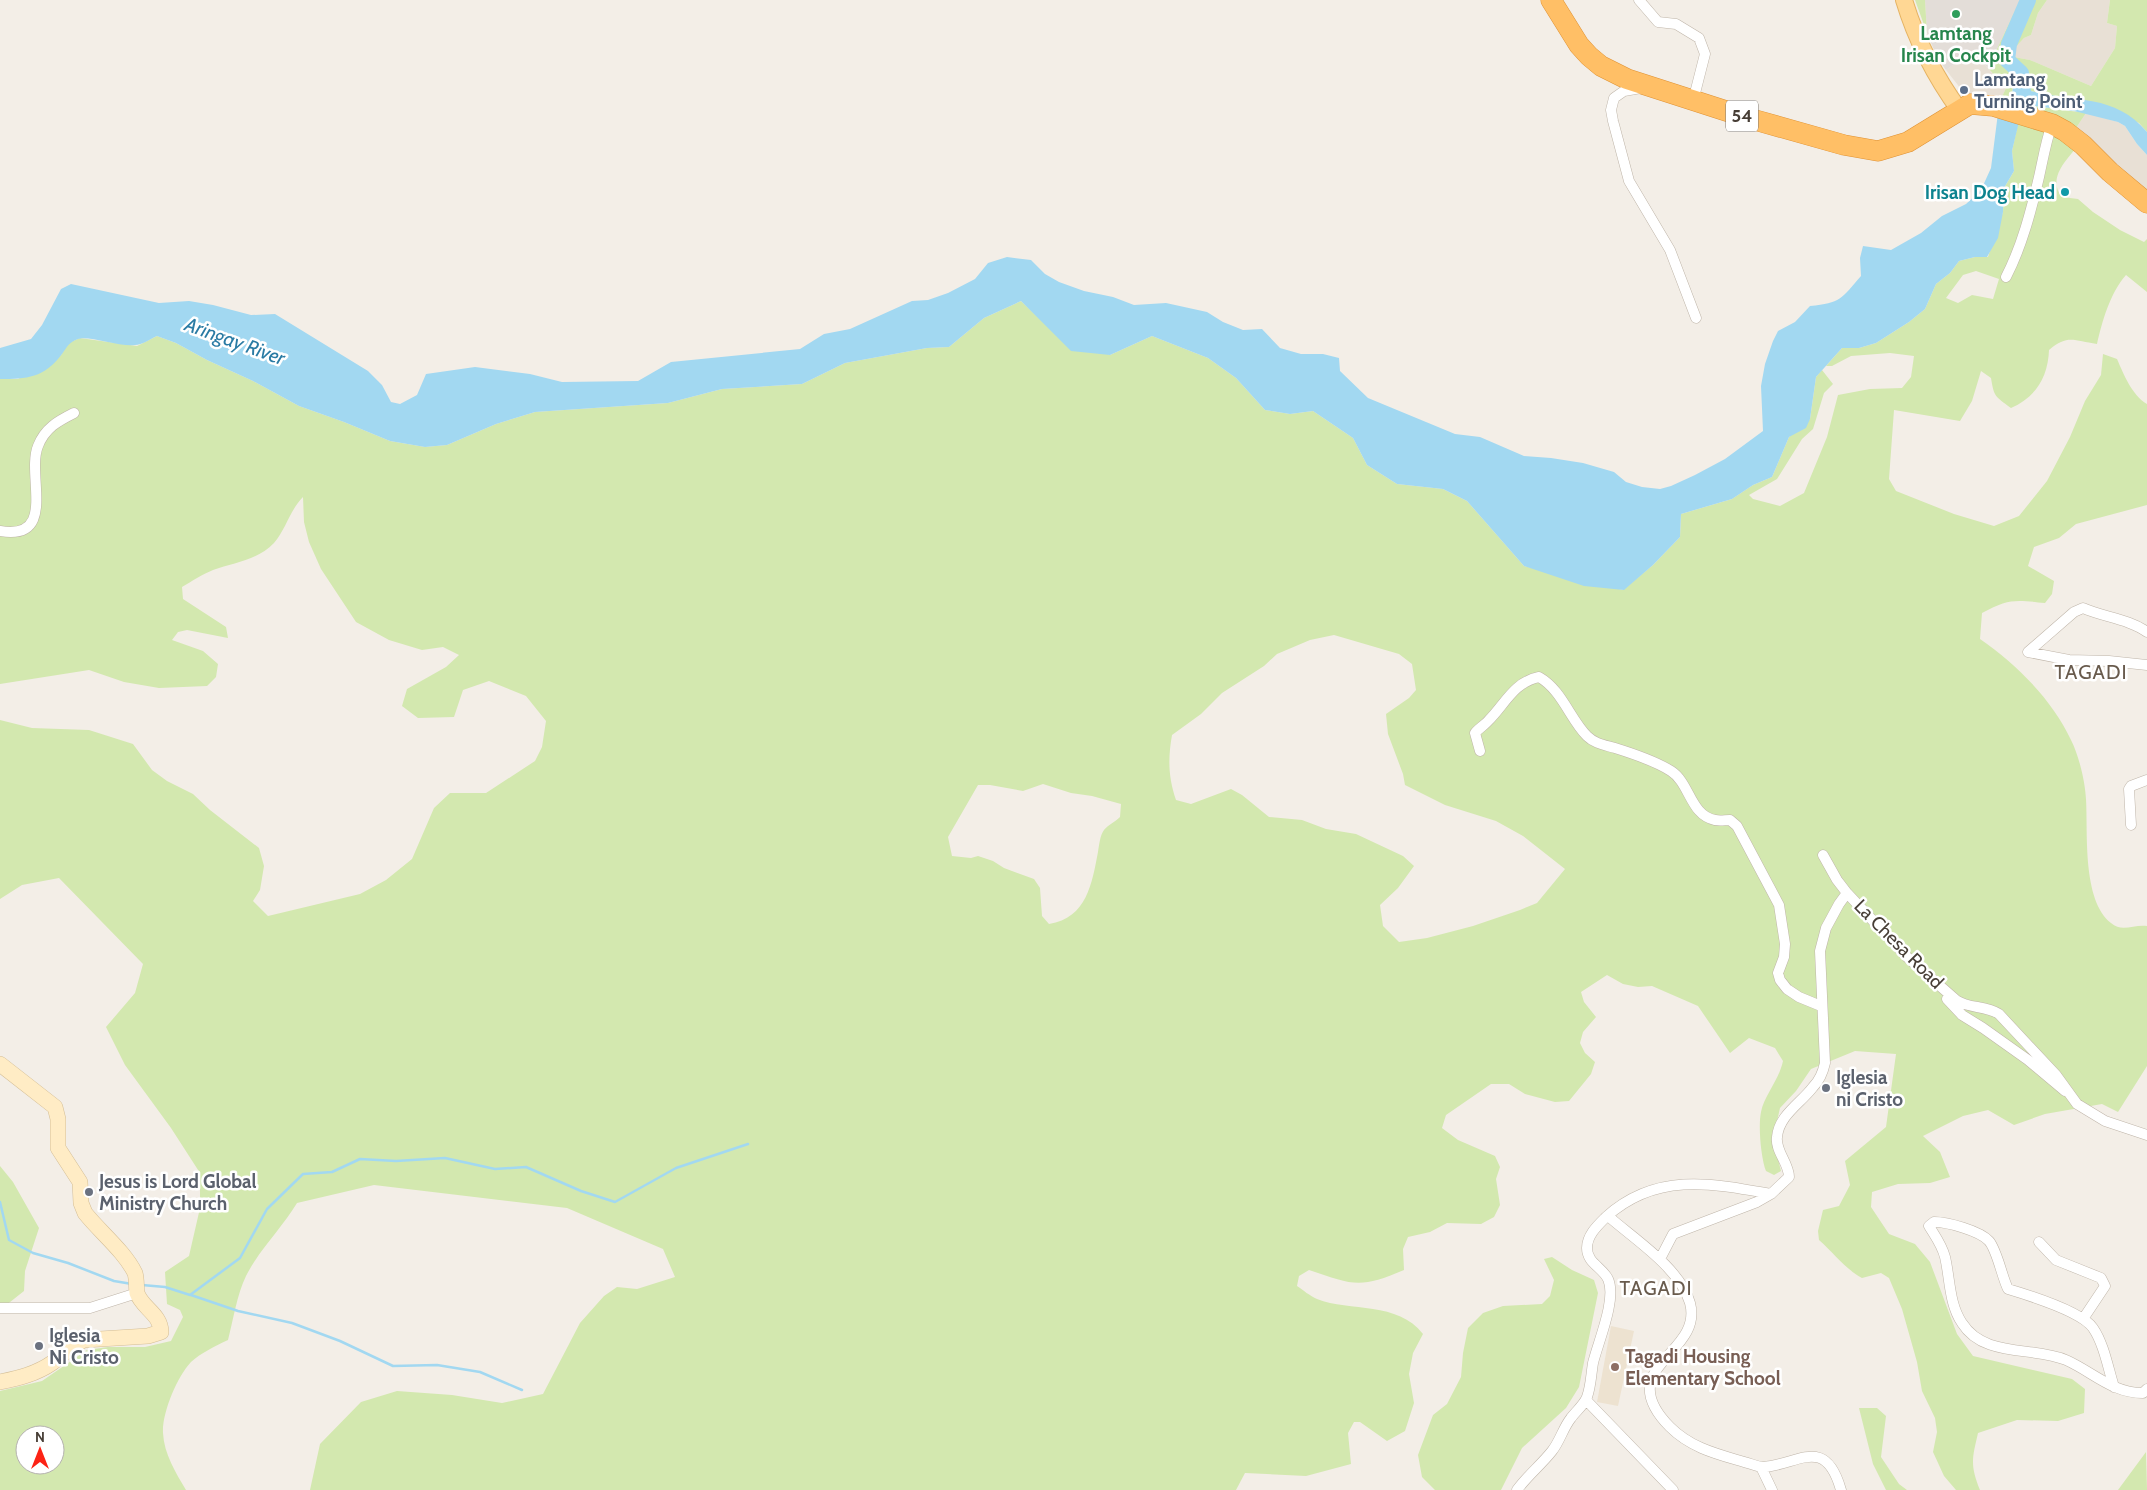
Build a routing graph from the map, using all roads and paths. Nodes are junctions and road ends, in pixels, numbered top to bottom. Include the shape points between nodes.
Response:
1 (1551, 0) edge
2 (1639, 0) edge
3 (1904, 0) edge
4 (1653, 87) junction
5 (1693, 101) junction
6 (1960, 111) junction
7 (2052, 124) junction
8 (2147, 203) edge
9 (2006, 277) dead end
10 (1696, 318) dead end
11 (74, 413) dead end
12 (0, 531) edge
13 (2147, 632) edge
14 (2147, 665) edge
15 (1480, 751) dead end
16 (2147, 780) edge
17 (2131, 825) dead end
18 (1823, 855) dead end
19 (1847, 893) junction
20 (1936, 981) junction
21 (1822, 1006) junction
22 (0, 1064) edge
23 (2070, 1095) junction
24 (2147, 1134) edge
25 (1771, 1194) junction
26 (1608, 1216) junction
27 (2039, 1242) dead end
28 (1660, 1260) junction
29 (137, 1286) junction
30 (0, 1308) edge
31 (2083, 1319) junction
32 (0, 1382) edge
33 (2114, 1386) junction
34 (2147, 1389) edge
35 (1586, 1400) junction
36 (1761, 1467) junction
37 (1517, 1490) edge
38 (1673, 1490) edge
39 (1772, 1490) edge
40 (1841, 1490) edge

1 - 4 highway, 54 via 1589,56 1612,72
2 - 5 street via 1658,22 1676,24 1699,38 1704,54
3 - 6 main road via 1936,76
4 - 5 highway, 54
4 - 10 street via 1632,88 1618,94 1612,103 1613,121 1628,181 1670,250
5 - 6 highway, 54 via 1826,140 1878,151 1908,142
6 - 7 highway, 54 via 1970,104 1980,103
7 - 8 highway, 54 via 2075,138
7 - 9 street via 2022,242
11 - 12 street via 52,424 38,446 34,461 37,509 32,522 26,529
13 - 14 street via 2139,626 2082,608 2028,652 2069,660
15 - 21 street via 1474,733 1516,689 1539,678 1555,692 1596,743 1653,762 1677,775 1686,785 1691,801 1705,815 1717,821 1730,820 1737,826 1779,906 1785,944 1778,973 1780,980 1799,997
16 - 17 street via 2129,789
18 - 19 street
19 - 20 street, La Chesa Road via 1907,957
19 - 21 street, La Chesa Road via 1822,939
20 - 23 street via 1962,1016 2028,1060
20 - 23 street, La Chesa Road via 1962,1004 1990,1008 1999,1014 2056,1075
21 - 25 street, La Chesa Road via 1826,1063 1822,1076 1779,1126 1776,1143 1790,1178
22 - 29 main road via 55,1107 58,1148 80,1182 83,1208 131,1267
23 - 24 street, La Chesa Road via 2077,1104 2105,1121
25 - 26 street via 1702,1183 1664,1186 1627,1201
25 - 28 street via 1679,1230 1670,1238
26 - 28 street
26 - 35 street via 1596,1226 1588,1242 1589,1258 1605,1274 1610,1288
27 - 31 street via 2056,1260 2101,1278 2104,1286
28 - 36 street via 1683,1288 1692,1320 1689,1330 1664,1359 1650,1384 1654,1408 1679,1435 1695,1446
29 - 30 street via 90,1308
29 - 32 main road via 155,1315 161,1332 148,1336 84,1340 41,1370
31 - 33 street via 2100,1341
31 - 33 street via 2035,1297 2008,1289 1989,1241 1946,1222 1934,1222 1929,1226 1943,1251 1961,1323 1974,1338 1988,1346 2043,1353 2067,1361
33 - 34 street via 2128,1393 2142,1393
35 - 37 street via 1563,1429 1553,1450
35 - 38 street
36 - 39 street
36 - 40 street via 1803,1456 1820,1458 1835,1474

